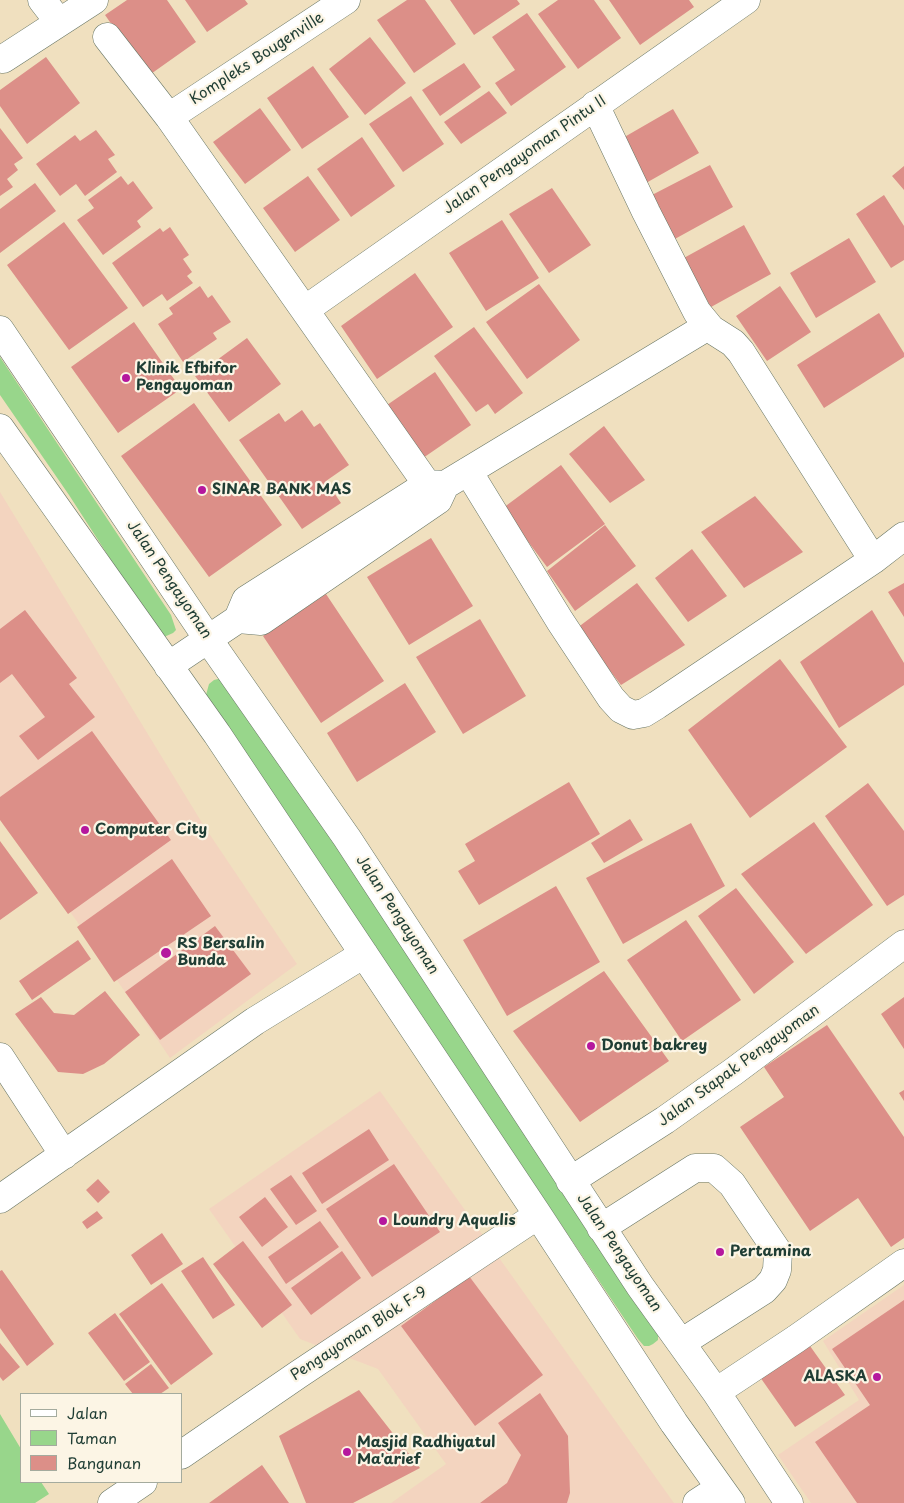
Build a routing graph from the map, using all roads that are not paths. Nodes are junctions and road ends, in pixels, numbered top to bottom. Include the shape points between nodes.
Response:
1 (42, 0) edge
2 (94, 0) edge
3 (346, 0) edge
4 (745, 0) edge
5 (59, 22) junction
6 (107, 38) dead end
7 (4, 59) dead end
8 (595, 105) junction
9 (169, 117) junction
10 (306, 309) junction
11 (708, 326) junction
12 (0, 330) edge
13 (0, 428) edge
14 (445, 485) junction
15 (904, 536) edge
16 (873, 560) junction
17 (208, 639) junction
18 (168, 666) junction
19 (904, 944) edge
20 (364, 954) junction
21 (0, 1057) edge
22 (64, 1155) junction
23 (570, 1180) junction
24 (0, 1199) edge
25 (538, 1215) junction
26 (601, 1228) junction
27 (904, 1263) edge
28 (682, 1343) junction
29 (716, 1392) junction
30 (182, 1455) edge
31 (142, 1483) edge
32 (726, 1496) edge
33 (112, 1503) edge
34 (697, 1503) edge
35 (789, 1503) edge

1 - 5 street
2 - 5 street
3 - 9 street, Kompleks Bougenville
4 - 8 street, Jalan Pengayoman Pintu II
5 - 7 street
6 - 9 street
8 - 10 street, Jalan Pengayoman Pintu II
8 - 11 street via 697,312
9 - 10 street
10 - 14 street
11 - 14 street
11 - 16 street via 733,343 740,352
12 - 17 street, Jalan Pengayoman
13 - 18 street
14 - 16 street via 560,621 611,698 620,709 633,715 657,705
14 - 17 street via 261,621 238,620
15 - 16 street
17 - 18 street
17 - 23 street, Jalan Pengayoman via 347,838
18 - 20 street
19 - 23 street, Jalan Stapak Pengayoman via 733,1072
20 - 22 street via 256,1021
20 - 25 street
21 - 22 street
22 - 24 street
23 - 26 street, Jalan Pengayoman
25 - 30 street, Pengayoman Blok F-9
25 - 32 street via 674,1423
26 - 28 street, Jalan Pengayoman
26 - 28 street via 695,1168 714,1168 732,1184 778,1252 777,1270 764,1290
27 - 29 street
28 - 29 street, Jalan Pengayoman
29 - 35 street, Jalan Pengayoman
31 - 33 street
32 - 34 street

